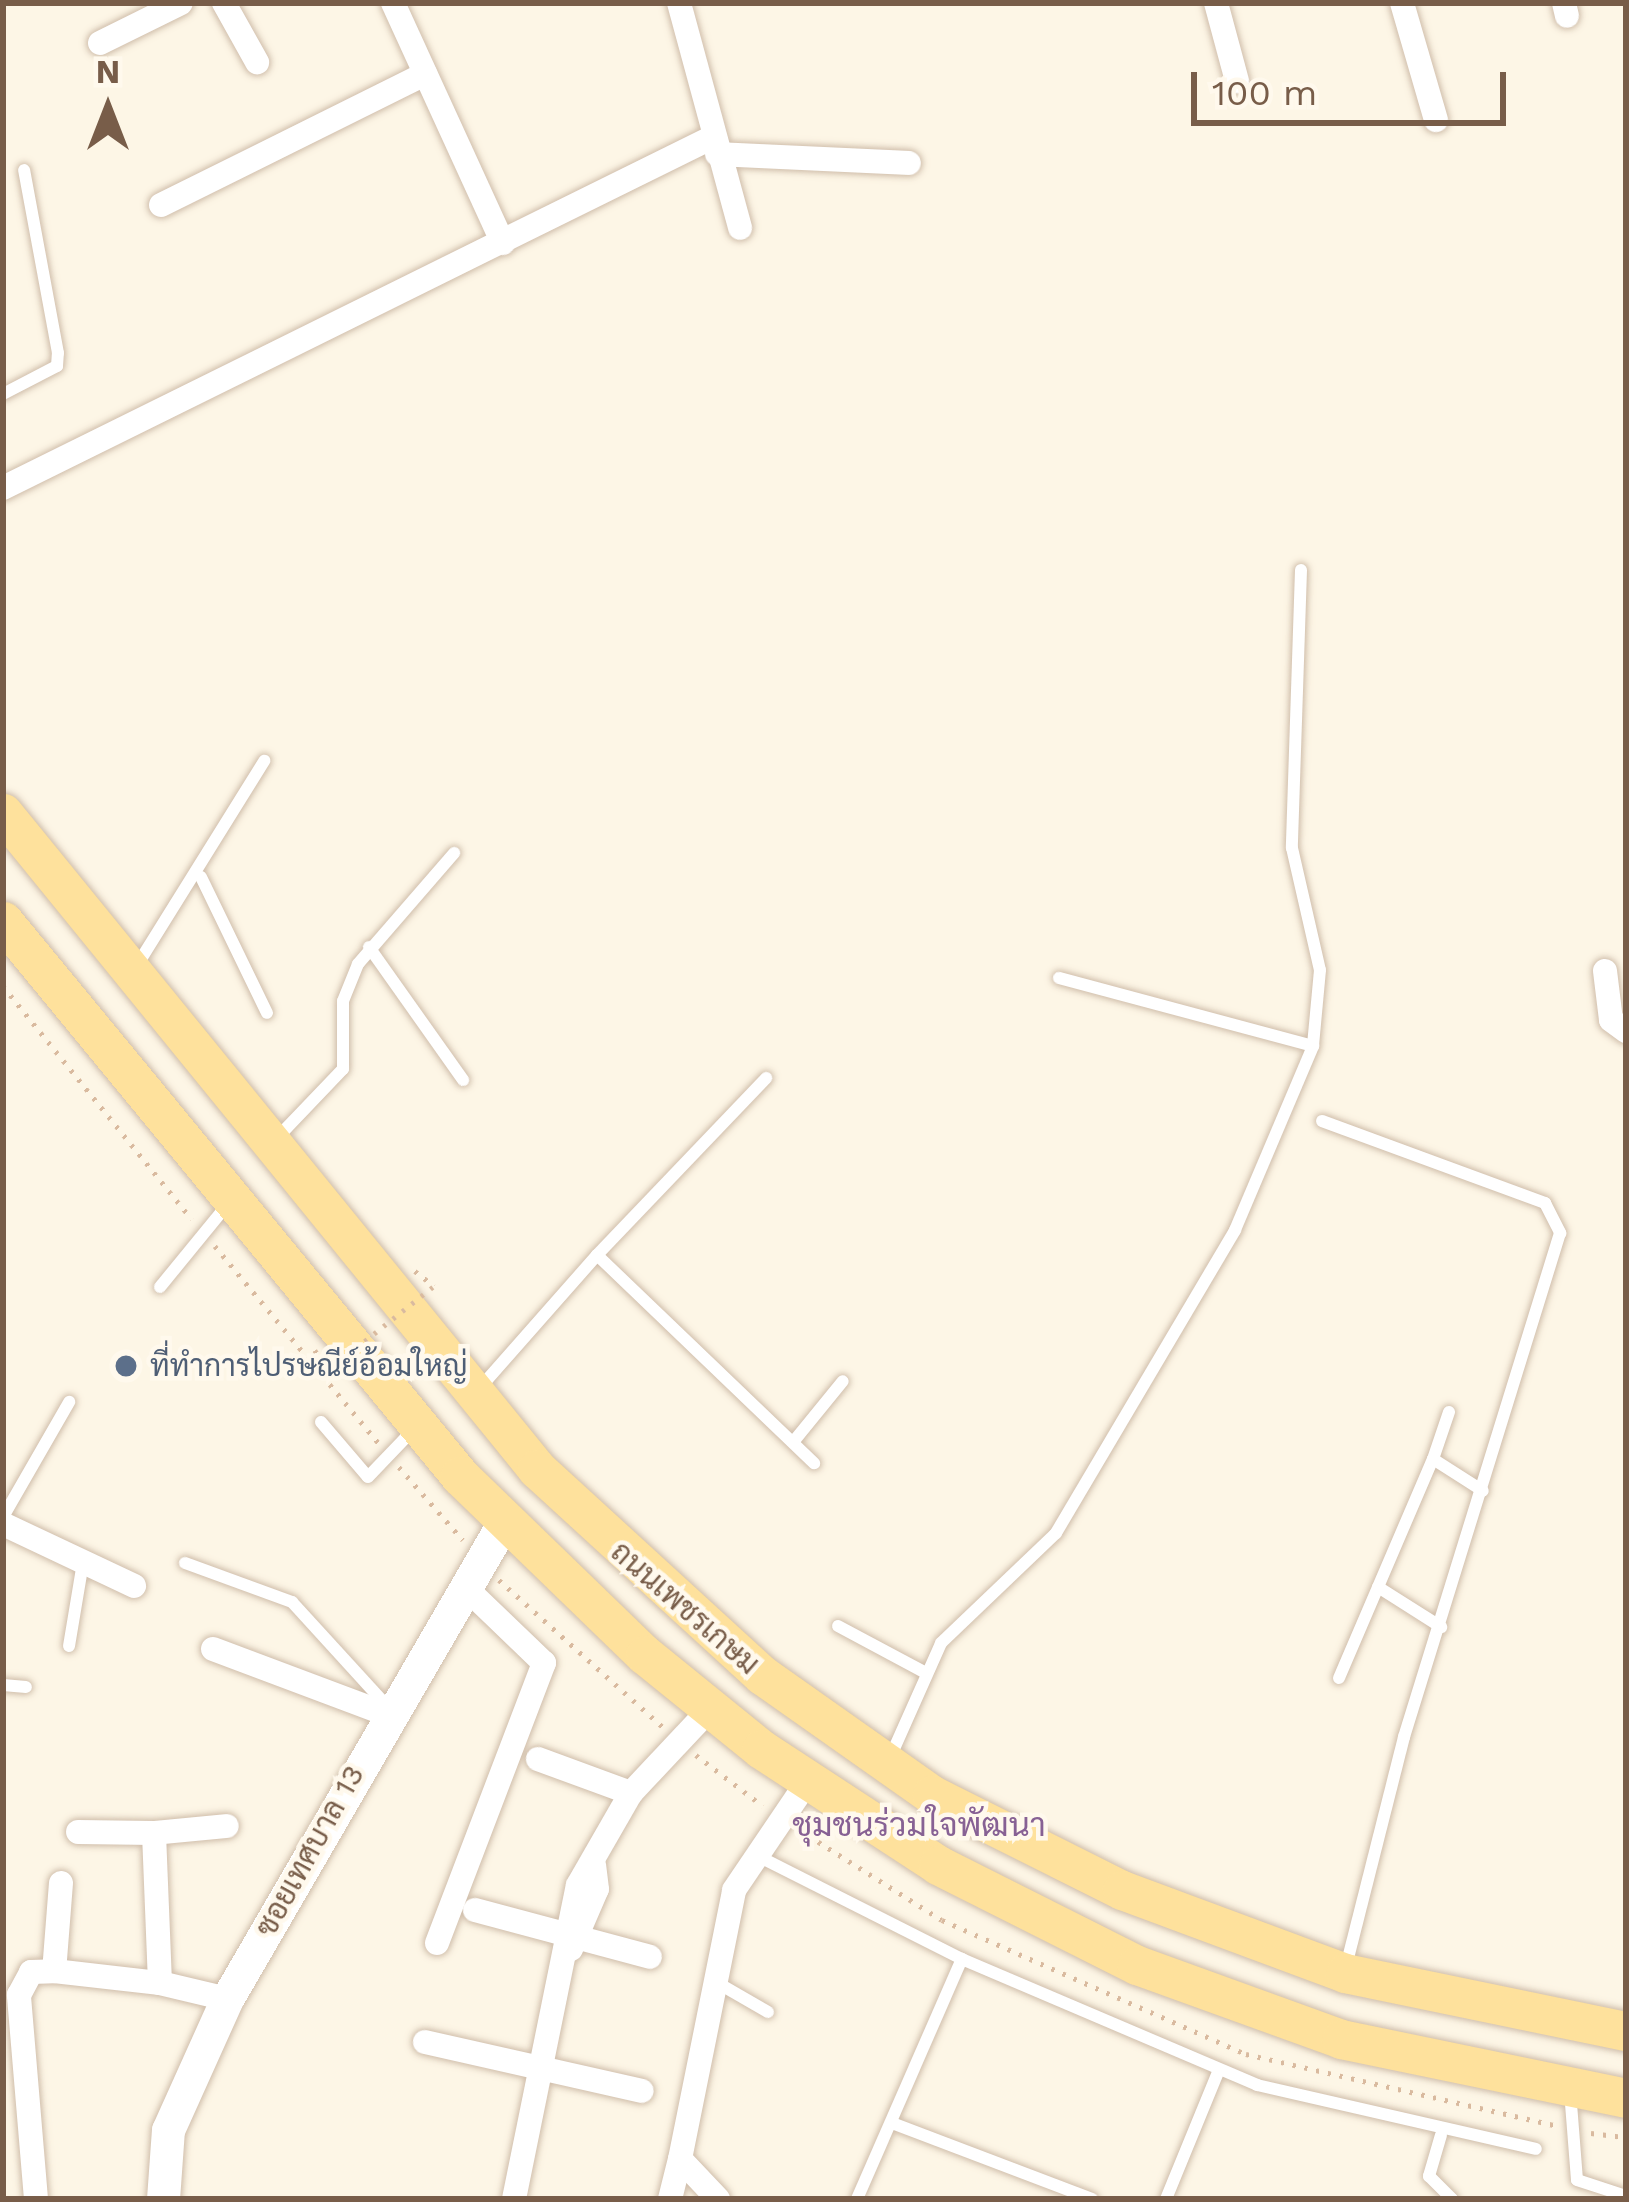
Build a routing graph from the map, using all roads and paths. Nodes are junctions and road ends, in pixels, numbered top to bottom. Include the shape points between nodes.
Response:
1 (182, 3) edge
2 (224, 3) edge
3 (393, 3) edge
4 (679, 3) edge
5 (1216, 3) edge
6 (1402, 3) edge
7 (100, 43) dead end
8 (257, 62) dead end
9 (425, 74) junction
10 (1237, 81) dead end
11 (1436, 120) dead end
12 (715, 146) junction
13 (909, 163) dead end
14 (24, 170) dead end
15 (161, 205) dead end
16 (740, 227) dead end
17 (503, 243) junction
18 (3, 394) edge
19 (3, 488) edge
20 (1301, 570) dead end
21 (264, 760) dead end
22 (3, 813) edge
23 (454, 853) dead end
24 (201, 877) junction
25 (3, 921) edge
26 (370, 947) junction
27 (1605, 971) dead end
28 (131, 973) junction
29 (1059, 978) dead end
30 (3, 986) edge
31 (267, 1013) dead end
32 (1626, 1031) edge
33 (1313, 1046) junction
34 (766, 1078) dead end
35 (463, 1080) dead end
36 (1322, 1121) dead end
37 (269, 1146) junction
38 (231, 1202) junction
39 (204, 1233) junction
40 (597, 1255) junction
41 (409, 1265) dead end
42 (160, 1287) dead end
43 (316, 1351) dead end
44 (843, 1382) dead end
45 (473, 1395) junction
46 (69, 1402) dead end
47 (1449, 1412) dead end
48 (321, 1422) dead end
49 (416, 1426) junction
50 (794, 1441) junction
51 (391, 1457) junction
52 (1433, 1459) junction
53 (814, 1463) dead end
54 (1483, 1491) junction
55 (3, 1520) edge
56 (504, 1522) junction
57 (466, 1542) dead end
58 (83, 1561) junction
59 (185, 1563) dead end
60 (134, 1586) dead end
61 (464, 1586) junction
62 (1378, 1588) junction
63 (838, 1626) dead end
64 (1441, 1627) junction
65 (69, 1646) dead end
66 (213, 1649) dead end
67 (926, 1673) junction
68 (1339, 1678) dead end
69 (3, 1685) edge
70 (26, 1687) dead end
71 (710, 1709) junction
72 (388, 1711) junction
73 (538, 1759) dead end
74 (885, 1766) junction
75 (807, 1782) junction
76 (631, 1793) junction
77 (227, 1826) dead end
78 (78, 1832) dead end
79 (154, 1833) junction
80 (753, 1853) junction
81 (62, 1883) dead end
82 (475, 1910) dead end
83 (573, 1940) junction
84 (437, 1943) dead end
85 (650, 1958) dead end
86 (962, 1959) junction
87 (54, 1971) junction
88 (1345, 1973) junction
89 (160, 1982) junction
90 (715, 1982) junction
91 (227, 1999) junction
92 (768, 2012) dead end
93 (1626, 2031) edge
94 (425, 2042) dead end
95 (540, 2070) junction
96 (1220, 2070) junction
97 (14, 2072) edge
98 (1570, 2090) junction
99 (642, 2091) dead end
100 (1626, 2098) edge
101 (892, 2123) junction
102 (1441, 2135) junction
103 (1536, 2149) dead end
104 (680, 2159) junction
105 (1626, 2196) edge
106 (36, 2199) edge
107 (163, 2199) edge
108 (514, 2199) edge
109 (670, 2199) edge
110 (718, 2199) edge
111 (857, 2199) edge
112 (1092, 2199) edge
113 (1166, 2199) edge
114 (1451, 2199) edge

1 - 7 street
2 - 8 street
3 - 9 street
4 - 12 street
5 - 10 street
6 - 11 street
9 - 15 street
9 - 17 street
12 - 13 street
12 - 16 street
12 - 17 street
14 - 18 lane via 57,366
17 - 19 street
20 - 33 lane via 1292,848 1320,970
21 - 24 lane
22 - 28 main road, ถนนเพชรเกษม
23 - 26 lane
24 - 28 lane
24 - 31 lane
25 - 38 main road, ถนนเพชรเกษม
26 - 35 lane
26 - 37 lane via 343,1001 335,1085
27 - 32 street via 1611,1020
28 - 37 main road, ถนนเพชรเกษม
29 - 33 lane
30 - 39 path
33 - 67 lane via 1235,1230 1056,1533 953,1627
34 - 40 lane
36 - 54 lane via 1559,1215
37 - 45 main road, ถนนเพชรเกษม
38 - 39 lane
38 - 49 main road, ถนนเพชรเกษม
39 - 42 lane
39 - 51 path
40 - 45 lane
40 - 50 lane
41 - 43 path, bridge via 434,1286 327,1371
44 - 50 lane
45 - 74 main road, ถนนเพชรเกษม via 686,1613
46 - 55 lane
47 - 52 lane
48 - 51 lane via 368,1477
49 - 51 lane
49 - 56 main road, ถนนเพชรเกษม
50 - 53 lane
51 - 57 path
52 - 54 lane
52 - 62 lane
54 - 64 lane
55 - 58 street
56 - 61 street, ซอยเทศบาล 13
56 - 71 main road, ถนนเพชรเกษม
58 - 60 street
58 - 65 lane
59 - 72 lane via 292,1602
61 - 72 street, ซอยเทศบาล 13
61 - 84 street via 544,1663
62 - 64 lane
62 - 68 lane
63 - 67 lane
64 - 88 lane
66 - 72 street
67 - 74 lane via 922,1701
69 - 70 lane
71 - 75 main road, ถนนเพชรเกษม
71 - 76 street
72 - 91 street, ซอยเทศบาล 13
73 - 76 street
74 - 88 main road, ถนนเพชรเกษม via 1020,1845
75 - 80 street
75 - 98 main road, ถนนเพชรเกษม via 938,1865 1156,1973 1341,2039
76 - 83 street via 594,1865
77 - 79 street
78 - 79 street
79 - 89 street
80 - 86 lane
80 - 90 street
81 - 87 street
82 - 83 street
83 - 85 street
83 - 95 street
86 - 96 lane
86 - 101 lane
87 - 89 street
87 - 97 street via 21,1981
88 - 93 main road, ถนนเพชรเกษม
89 - 91 street
90 - 92 lane
90 - 104 street
91 - 107 street, ซอยเทศบาล 13 via 168,2130
94 - 95 street
95 - 99 street
95 - 108 street
96 - 102 lane
96 - 113 lane
97 - 106 street
98 - 100 main road, ถนนเพชรเกษม
98 - 105 lane via 1577,2180
101 - 111 lane
101 - 112 lane
102 - 103 lane
102 - 114 lane via 1429,2176
104 - 109 street
104 - 110 street

